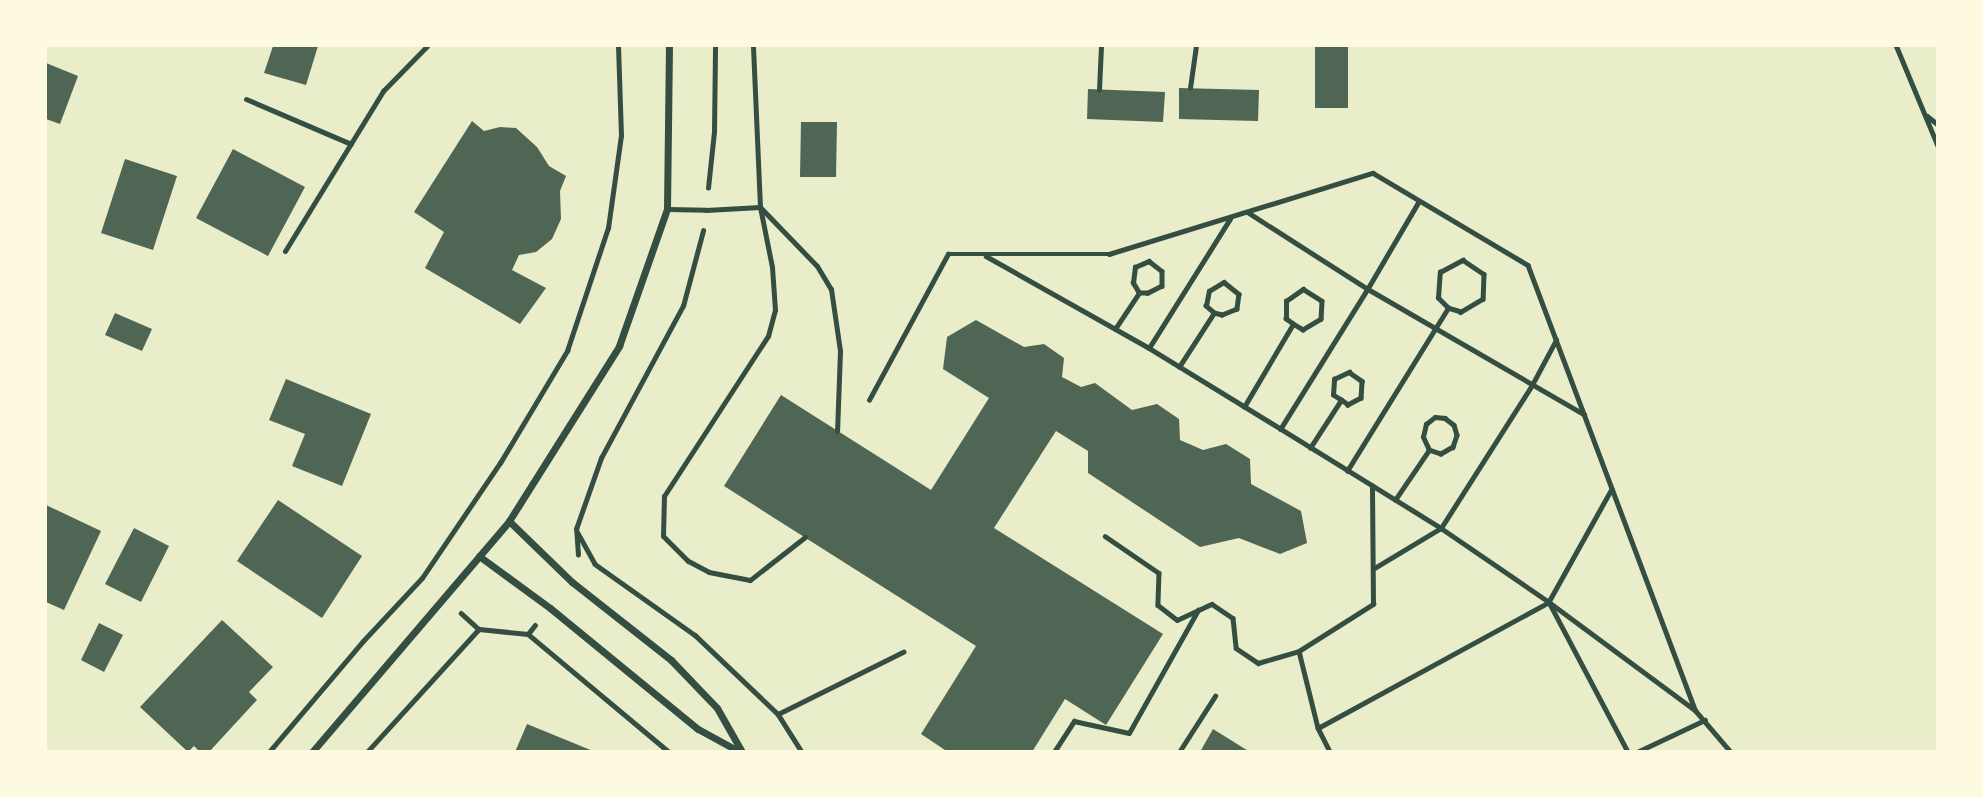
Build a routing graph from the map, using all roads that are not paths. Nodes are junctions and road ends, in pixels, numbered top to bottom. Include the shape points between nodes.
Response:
1 (427, 46) edge
2 (669, 46) edge
3 (752, 46) edge
4 (1896, 46) edge
5 (246, 99) dead end
6 (1924, 114) junction
7 (1937, 124) edge
8 (351, 144) junction
9 (1937, 147) edge
10 (760, 207) junction
11 (667, 208) junction
12 (285, 251) dead end
13 (837, 430) dead end
14 (509, 521) junction
15 (805, 537) dead end
16 (480, 556) junction
17 (1215, 696) dead end
18 (312, 751) edge
19 (741, 751) edge
20 (1179, 751) edge

1 - 8 lane via 383,91
2 - 11 street
3 - 10 lane
4 - 6 lane
5 - 8 lane
6 - 7 lane
6 - 9 lane
8 - 12 lane
10 - 11 lane
10 - 13 lane via 817,265 831,289 840,351
10 - 15 lane via 775,310 768,336 664,496 663,536 688,561 709,572 750,580
11 - 14 street via 620,346
14 - 16 street
14 - 19 street via 572,582 671,660 717,708
16 - 18 street
16 - 19 street via 698,729
17 - 20 lane

